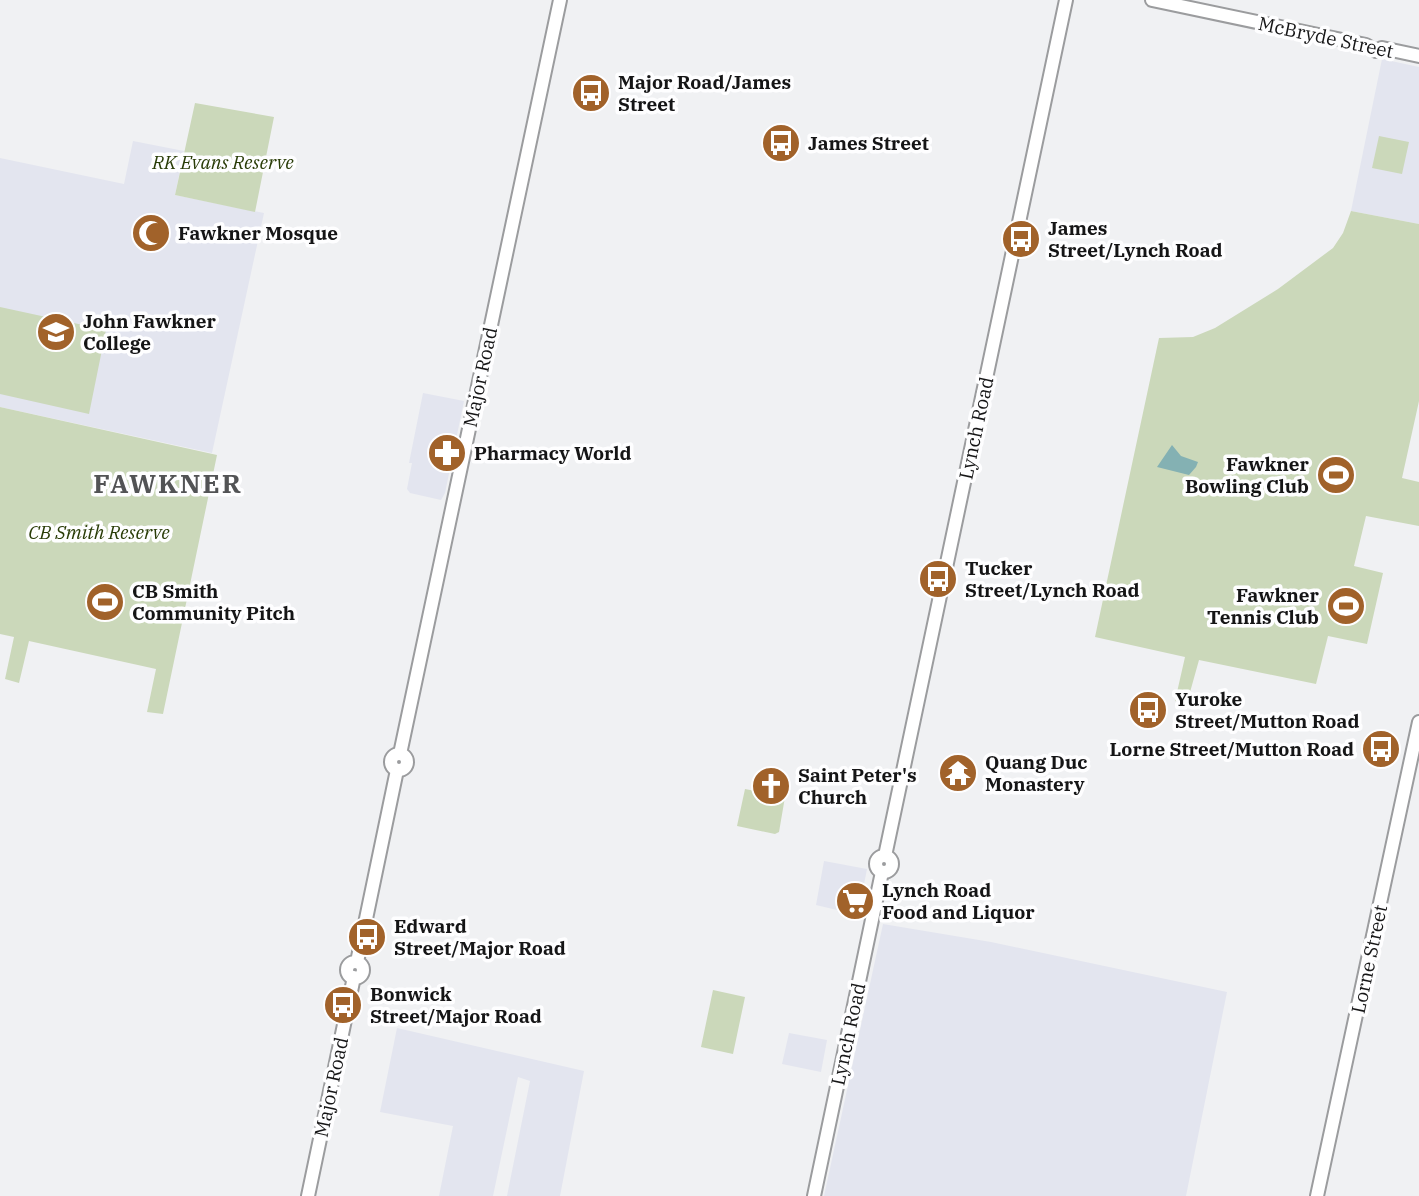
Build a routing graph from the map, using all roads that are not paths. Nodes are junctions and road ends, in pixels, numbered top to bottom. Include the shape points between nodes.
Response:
1 (560, 0) edge
2 (1066, 0) edge
3 (1152, 0) edge
4 (1419, 56) edge
5 (1419, 722) edge
6 (308, 1196) edge
7 (814, 1196) edge
8 (1317, 1196) edge

1 - 6 street, Major Road via 400,754 406,765 397,770 357,962 348,969 354,977
2 - 7 street, Lynch Road via 885,856 876,863 882,872
3 - 4 street, McBryde Street via 1366,45 1376,51 1382,48
5 - 8 street, Lorne Street

